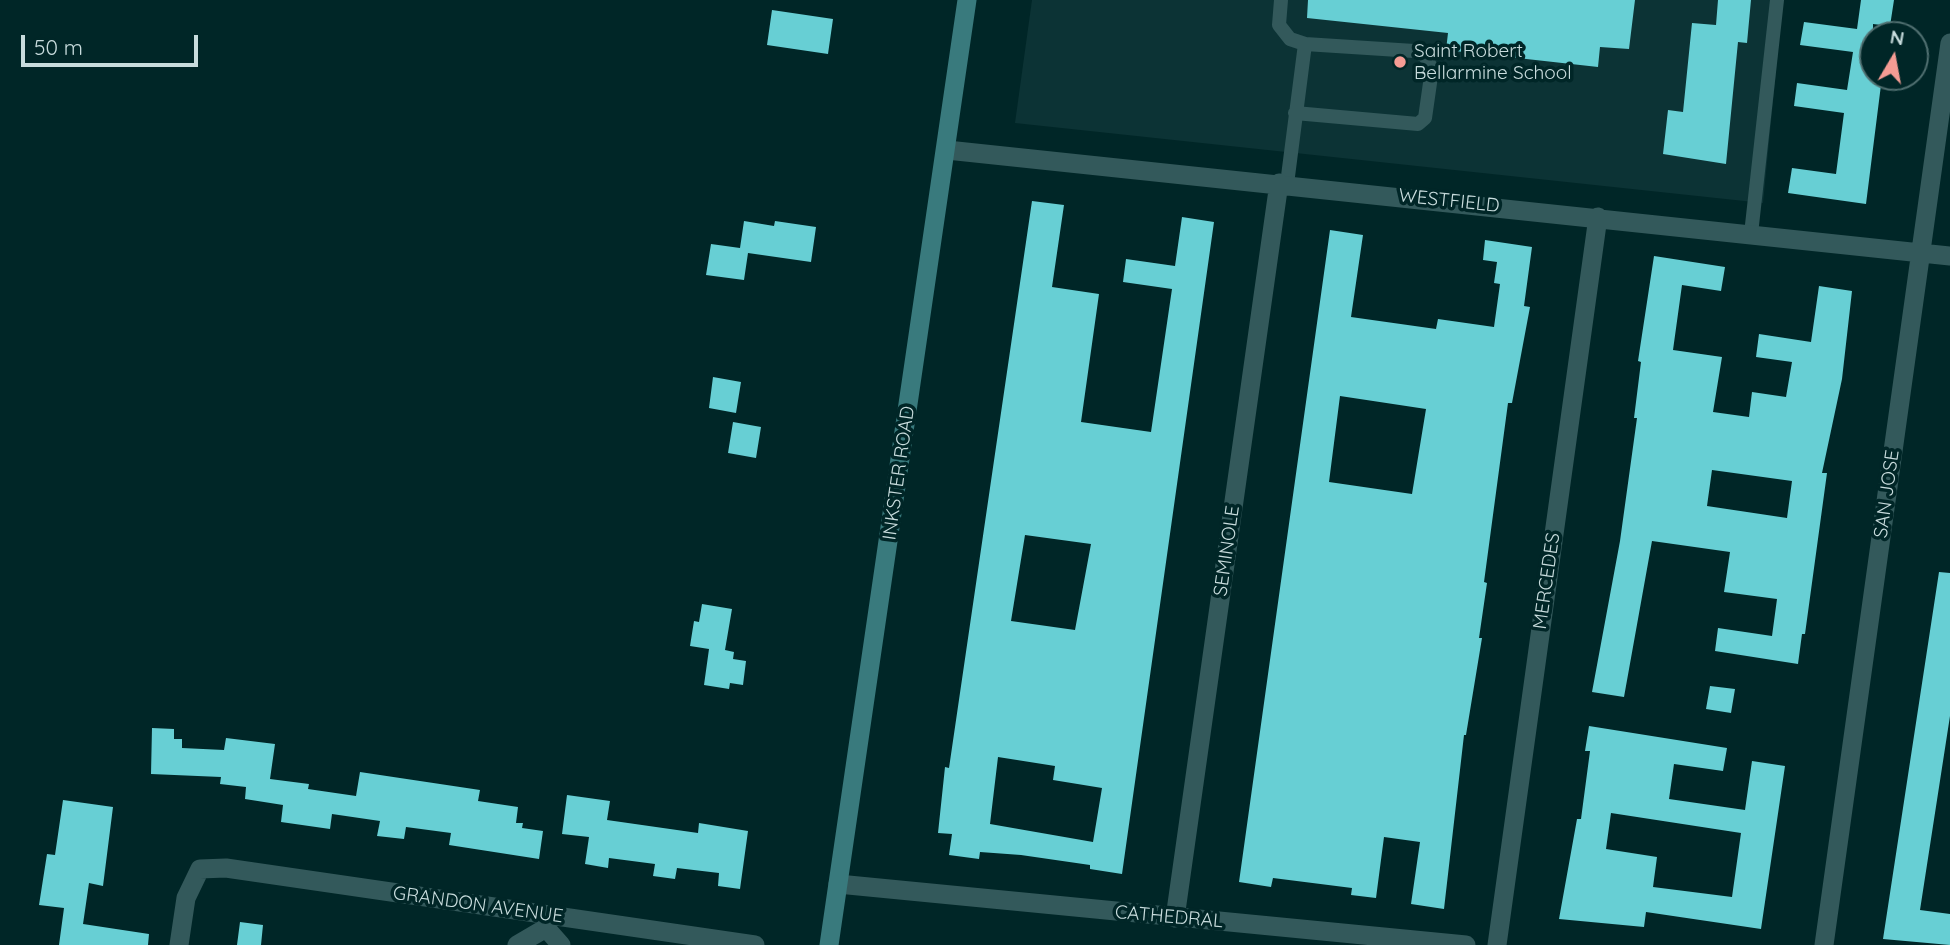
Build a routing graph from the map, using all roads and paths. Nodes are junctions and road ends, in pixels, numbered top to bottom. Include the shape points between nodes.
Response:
1 (967, 0) edge
2 (1280, 0) edge
3 (1777, 0) edge
4 (1950, 43) edge
5 (1305, 44) junction
6 (1295, 113) junction
7 (947, 150) junction
8 (1283, 184) junction
9 (1598, 217) junction
10 (1751, 234) junction
11 (1921, 253) junction
12 (1950, 256) edge
13 (838, 884) junction
14 (1175, 918) junction
15 (547, 922) junction
16 (1345, 939) edge
17 (179, 945) edge
18 (517, 945) edge
19 (561, 945) edge
20 (755, 945) edge
21 (829, 945) edge
22 (1466, 945) edge
23 (1497, 945) edge
24 (1824, 945) edge

1 - 7 main road, INKSTER ROAD
2 - 5 lane via 1279,25 1290,39
3 - 10 lane
4 - 11 street, SAN JOSE
5 - 6 lane
5 - 6 lane via 1414,51 1425,55 1432,69 1424,118 1418,124
6 - 8 lane
7 - 8 street, WESTFIELD
7 - 13 main road, INKSTER ROAD
8 - 9 street, WESTFIELD
8 - 14 street, SEMINOLE
9 - 10 street, WESTFIELD
9 - 23 street, MERCEDES
10 - 11 street, WESTFIELD
11 - 12 street, WESTFIELD
11 - 24 street, SAN JOSE
13 - 14 street, CATHEDRAL
13 - 21 main road, INKSTER ROAD
14 - 16 street, CATHEDRAL
15 - 17 street, GRANDON AVENUE via 226,868 200,869 186,898
15 - 18 street
15 - 19 street
15 - 20 street, GRANDON AVENUE
16 - 22 street, CATHEDRAL

